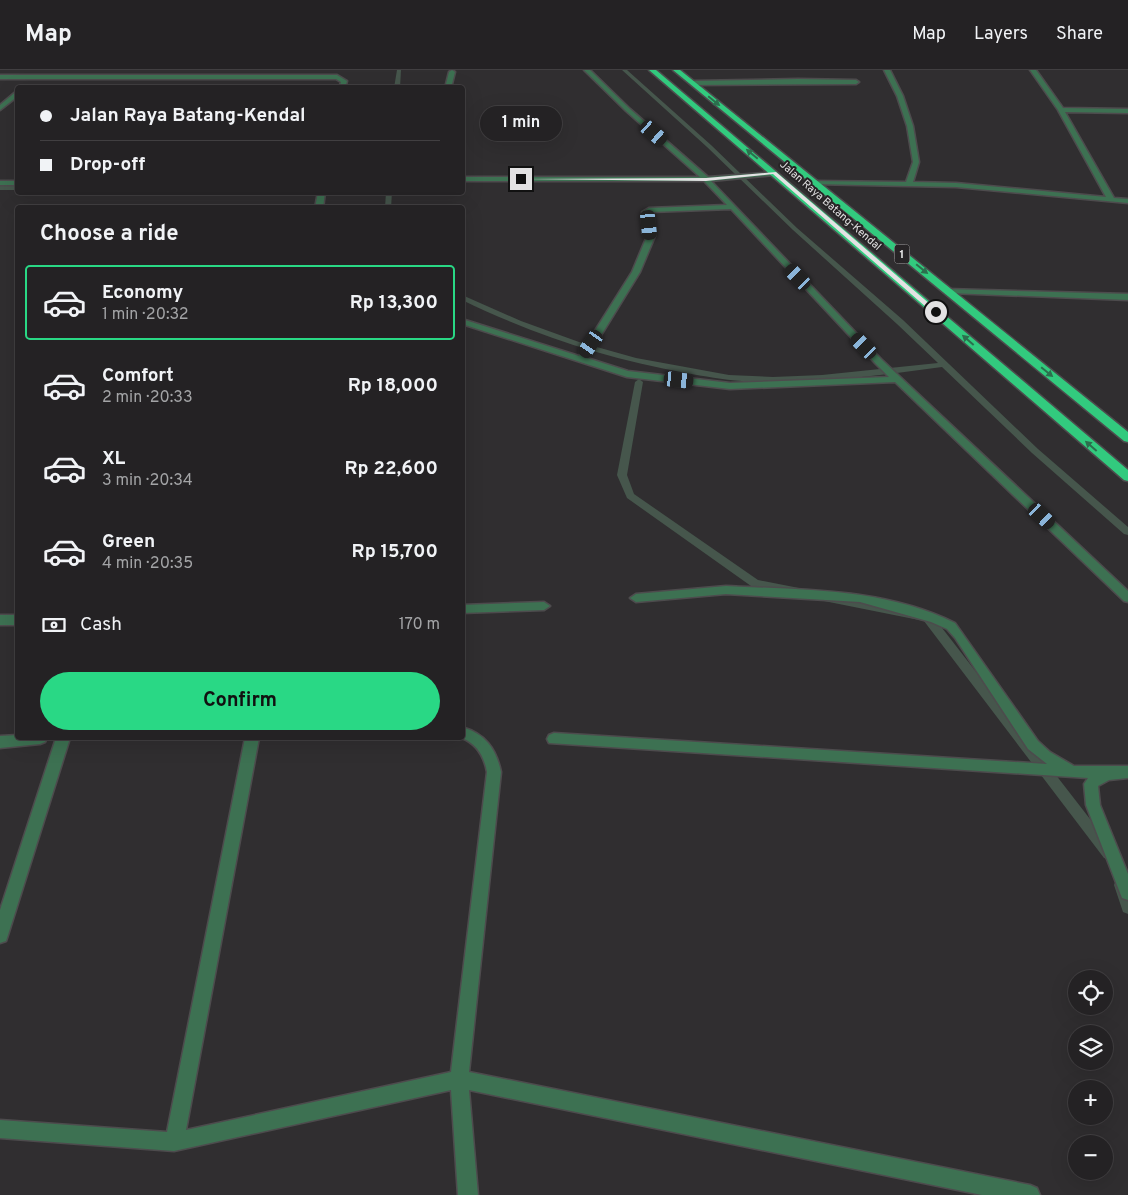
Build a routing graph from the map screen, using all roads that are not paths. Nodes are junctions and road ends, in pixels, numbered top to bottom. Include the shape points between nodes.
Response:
1 (587, 70) edge
2 (652, 70) edge
3 (676, 70) edge
4 (887, 70) edge
5 (1033, 70) edge
6 (452, 72) dead end
7 (0, 77) edge
8 (35, 77) junction
9 (29, 82) dead end
10 (856, 82) dead end
11 (693, 83) junction
12 (343, 85) edge
13 (449, 85) edge
14 (15, 95) edge
15 (0, 108) edge
16 (1061, 110) junction
17 (1128, 111) edge
18 (774, 173) junction
19 (465, 179) edge
20 (706, 180) junction
21 (15, 182) edge
22 (0, 183) edge
23 (814, 183) junction
24 (909, 184) junction
25 (1111, 200) junction
26 (1128, 201) edge
27 (731, 207) junction
28 (949, 291) junction
29 (1128, 297) edge
30 (465, 322) edge
31 (583, 356) junction
32 (895, 378) junction
33 (1128, 438) edge
34 (1128, 477) edge
35 (636, 598) dead end
36 (1128, 598) edge
37 (544, 606) dead end
38 (465, 609) edge
39 (0, 620) edge
40 (15, 620) edge
41 (465, 733) edge
42 (554, 738) dead end
43 (20, 740) edge
44 (63, 740) edge
45 (252, 740) edge
46 (0, 742) edge
47 (1072, 772) junction
48 (1123, 772) edge
49 (1128, 893) edge
50 (0, 935) edge
51 (460, 1079) junction
52 (0, 1129) edge
53 (174, 1142) junction
54 (468, 1195) edge
55 (1030, 1195) edge

1 - 20 street
18 -> 2 highway, Jalan Raya Batang-Kendal / 1
3 - 11 highway, Jalan Raya Batang-Kendal / 1
4 - 24 street via 910,126 916,162
5 - 16 street
6 - 13 street
7 - 8 street
8 - 9 street
8 - 12 street via 181,80 337,77 344,81
10 - 11 street
11 -> 23 highway, Jalan Raya Batang-Kendal / 1
14 - 15 street
16 - 17 street
16 - 25 street
18 - 20 street
34 -> 18 highway, Jalan Raya Batang-Kendal / 1
19 - 20 street
20 - 27 street
21 - 22 street
23 - 24 street
23 -> 28 highway, Jalan Raya Batang-Kendal / 1
24 - 25 street via 956,185
25 - 26 street
27 - 31 street via 649,210 645,214 650,236 636,272
27 - 32 street
28 - 29 street
28 -> 33 highway, Jalan Raya Batang-Kendal / 1
30 - 31 street
31 - 32 street via 627,374 730,386
32 - 36 street
35 - 47 street via 726,590 860,598 936,618 959,635 1033,744 1045,756
37 - 38 street
39 - 40 street
41 - 51 street via 480,740 491,756 494,772
42 - 47 street
43 - 46 street
44 - 50 street
45 - 53 street
47 - 48 street
48 - 49 street via 1099,776 1092,784 1093,806
51 - 53 street
51 - 54 street
51 - 55 street
52 - 53 street

